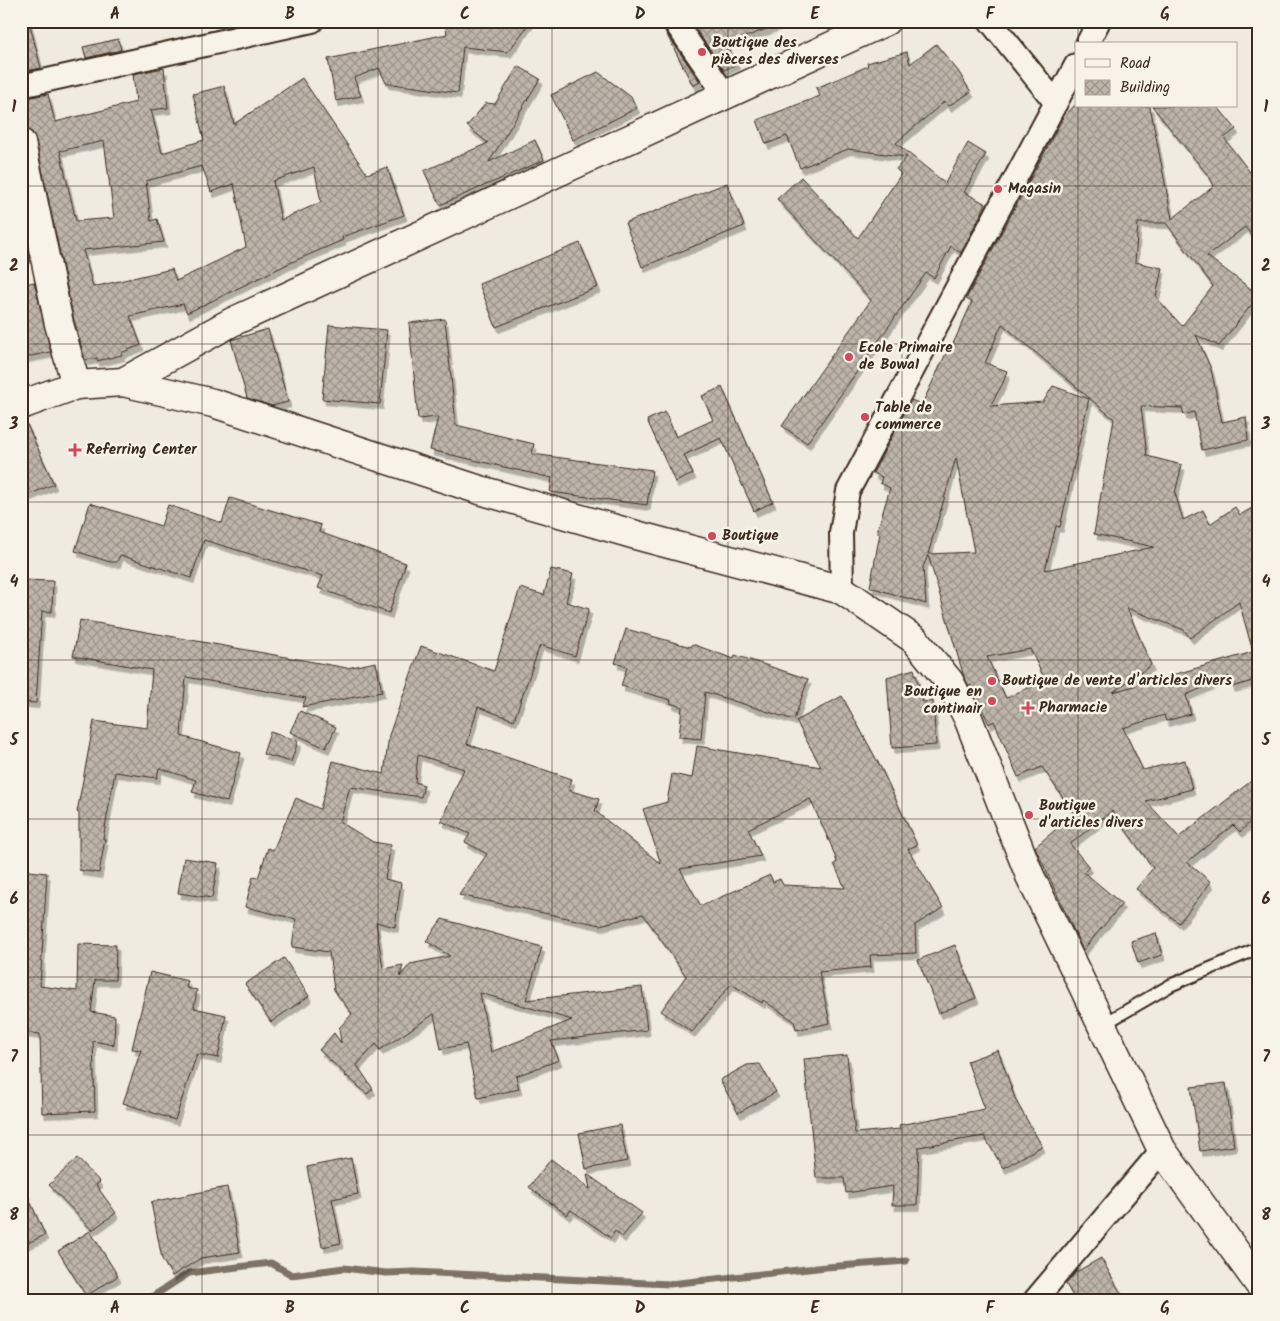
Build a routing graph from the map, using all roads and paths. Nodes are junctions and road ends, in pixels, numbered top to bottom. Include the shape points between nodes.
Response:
1 (312, 21) edge
2 (674, 21) edge
3 (886, 21) edge
4 (990, 21) edge
5 (1099, 21) edge
6 (1089, 42) edge
7 (1075, 67) edge
8 (21, 86) edge
9 (726, 96) junction
10 (1056, 103) junction
11 (21, 143) edge
12 (122, 382) junction
13 (76, 386) junction
14 (21, 405) edge
15 (842, 590) junction
16 (1259, 948) edge
17 (1100, 1026) junction
18 (1162, 1150) junction
19 (1259, 1284) edge
20 (1035, 1300) edge

1 - 8 street
2 - 9 street
3 - 9 main road
4 - 10 street
5 - 6 street
7 - 10 street
9 - 12 main road via 232,322
10 - 15 street via 848,491 841,533
11 - 13 main road via 59,324
12 - 13 main road
12 - 15 main road via 213,403 480,490
13 - 14 main road
15 - 17 main road via 915,640 949,682 968,718 1030,876
16 - 17 lane via 1171,985
17 - 18 main road
18 - 19 main road
18 - 20 street

